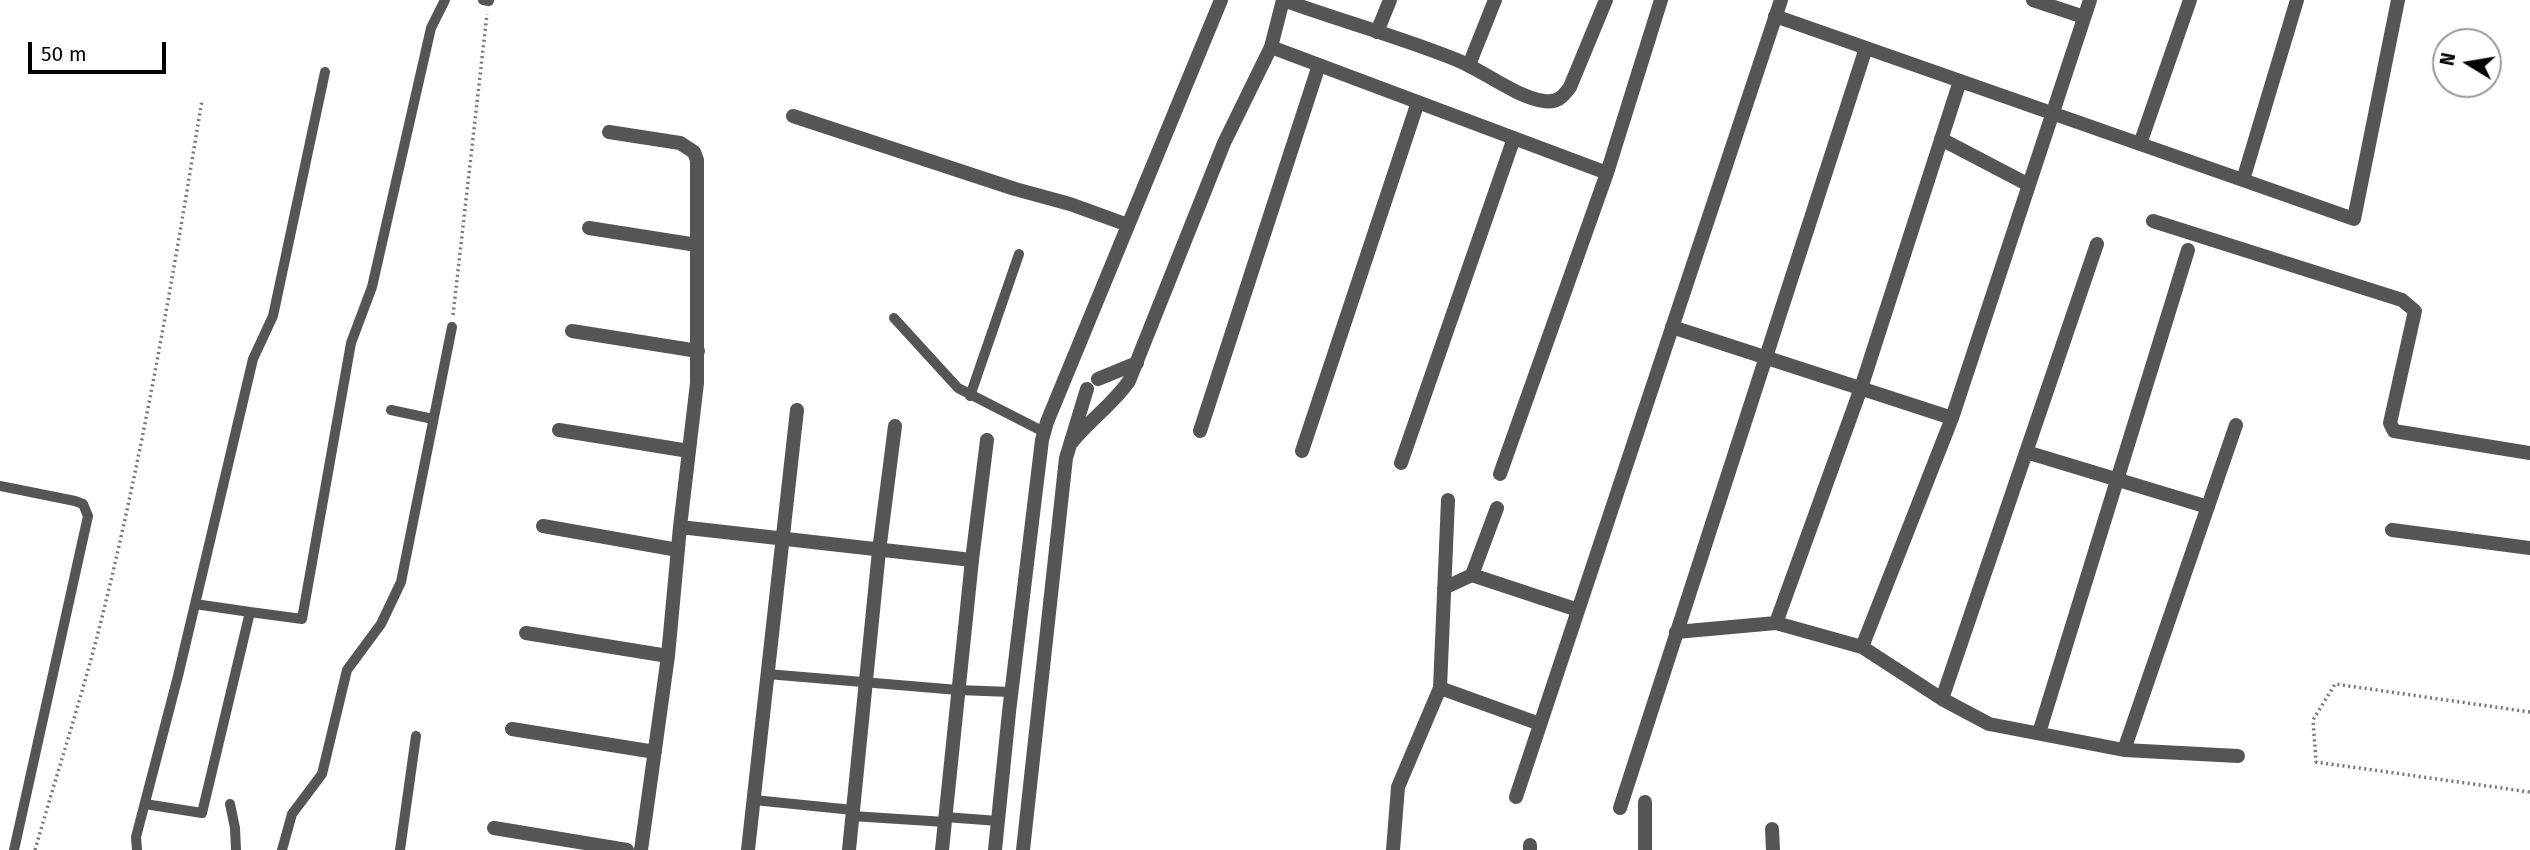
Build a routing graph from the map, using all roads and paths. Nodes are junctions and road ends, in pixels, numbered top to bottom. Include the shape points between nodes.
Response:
1 (445, 0) edge
2 (1283, 0) edge
3 (1390, 0) edge
4 (1496, 0) edge
5 (1606, 0) edge
6 (1661, 0) edge
7 (1781, 0) edge
8 (2033, 0) edge
9 (2090, 0) edge
10 (2190, 0) edge
11 (2297, 0) edge
12 (2398, 0) edge
13 (486, 1) edge
14 (1217, 1) edge
15 (1775, 16) junction
16 (2084, 17) junction
17 (1377, 32) junction
18 (1271, 47) junction
19 (1866, 48) junction
20 (1319, 65) junction
21 (1469, 65) junction
22 (325, 72) dead end
23 (1960, 81) junction
24 (202, 100) dead end
25 (1418, 102) junction
26 (2053, 113) junction
27 (793, 116) dead end
28 (609, 132) dead end
29 (1514, 138) junction
30 (1941, 139) junction
31 (2140, 144) junction
32 (1607, 173) junction
33 (2243, 180) junction
34 (2029, 185) junction
35 (2153, 221) dead end
36 (1128, 225) junction
37 (589, 228) dead end
38 (2096, 244) dead end
39 (697, 245) junction
40 (2188, 250) dead end
41 (1019, 254) dead end
42 (894, 318) dead end
43 (452, 327) joint
44 (1672, 327) junction
45 (572, 331) dead end
46 (698, 351) junction
47 (1764, 357) junction
48 (1136, 363) junction
49 (1098, 379) dead end
50 (1861, 388) junction
51 (1087, 389) dead end
52 (970, 396) junction
53 (391, 410) dead end
54 (797, 410) dead end
55 (1951, 418) junction
56 (433, 419) junction
57 (2236, 425) dead end
58 (895, 426) dead end
59 (559, 430) dead end
60 (1200, 431) dead end
61 (1044, 432) junction
62 (987, 440) dead end
63 (1072, 442) junction
64 (2529, 449) edge
65 (689, 451) junction
66 (1302, 451) dead end
67 (2026, 452) junction
68 (1401, 463) dead end
69 (1500, 474) dead end
70 (2115, 480) junction
71 (0, 486) edge
72 (1448, 500) dead end
73 (2208, 507) junction
74 (1497, 508) dead end
75 (543, 526) dead end
76 (680, 527) junction
77 (2392, 530) dead end
78 (781, 539) junction
79 (2530, 548) edge
80 (678, 550) junction
81 (879, 551) junction
82 (972, 560) junction
83 (1472, 575) junction
84 (1444, 588) junction
85 (195, 604) junction
86 (1578, 610) junction
87 (250, 612) junction
88 (1776, 623) junction
89 (1676, 632) junction
90 (526, 633) dead end
91 (1863, 647) junction
92 (668, 656) junction
93 (767, 674) junction
94 (866, 681) junction
95 (1440, 688) junction
96 (958, 690) junction
97 (1011, 692) junction
98 (1942, 699) junction
99 (2530, 712) edge
100 (1540, 724) junction
101 (512, 729) dead end
102 (2039, 733) junction
103 (416, 736) dead end
104 (2124, 750) junction
105 (655, 752) junction
106 (2238, 756) dead end
107 (2530, 792) edge
108 (1516, 797) dead end
109 (754, 800) junction
110 (1645, 802) dead end
111 (145, 804) junction
112 (230, 804) dead end
113 (1620, 808) dead end
114 (853, 813) junction
115 (945, 820) junction
116 (998, 821) junction
117 (494, 828) dead end
118 (1772, 829) dead end
119 (15, 850) edge
120 (35, 850) edge
121 (137, 850) edge
122 (236, 850) edge
123 (282, 850) edge
124 (400, 850) edge
125 (627, 850) edge
126 (641, 850) edge
127 (748, 850) edge
128 (849, 850) edge
129 (942, 850) edge
130 (995, 850) edge
131 (1023, 850) edge
132 (1393, 850) edge
133 (1645, 850) edge
134 (1773, 850) edge

1 - 87 lane via 431,28 372,287 351,344 302,619
2 - 17 street
2 - 18 street
3 - 17 street
4 - 21 street
5 - 21 street via 1563,98 1552,102 1532,98
6 - 32 street
7 - 15 street
8 - 16 street
9 - 16 street
10 - 31 street
11 - 33 street
12 - 33 street via 2354,219
13 - 43 path
14 - 36 street
15 - 19 street
15 - 44 street
16 - 26 street
17 - 21 street
18 - 20 street
18 - 48 street via 1224,143
19 - 23 street
19 - 47 street
20 - 25 street
20 - 60 street
22 - 85 lane via 273,316 253,359
23 - 26 street
23 - 30 street
24 - 120 path via 138,464 104,608
25 - 29 street
25 - 66 street
26 - 31 street
26 - 34 street
27 - 36 street
28 - 39 street via 680,143 694,152
29 - 32 street
29 - 68 street
30 - 34 street
30 - 50 street
31 - 33 street
32 - 69 street
34 - 55 street
35 - 64 street via 2402,300 2415,311 2393,404 2390,424 2395,431
36 - 61 street
37 - 39 street
38 - 67 street
39 - 46 street
40 - 70 street
41 - 52 lane
42 - 52 lane
43 - 56 lane
44 - 47 street
44 - 86 street
45 - 46 street
46 - 65 street
47 - 50 street
47 - 89 street
48 - 49 street
48 - 63 street via 1115,401
50 - 55 street
50 - 88 street
51 - 63 street
52 - 61 lane
53 - 56 lane
54 - 78 street
55 - 91 street
56 - 123 lane via 401,582 381,624 347,670 323,774 292,814
57 - 73 street
58 - 81 street
59 - 65 street
61 - 97 street
62 - 82 street
63 - 131 street via 1066,458
65 - 76 street
67 - 70 street
67 - 98 street
70 - 73 street
70 - 102 street
71 - 119 lane via 75,501 83,504 88,516
72 - 84 street
73 - 104 street
74 - 83 street
75 - 80 street
76 - 78 street
76 - 80 street
77 - 79 street
78 - 81 street
78 - 93 street
80 - 92 street
81 - 82 street
81 - 94 street
82 - 96 street
83 - 84 street
83 - 86 street
84 - 95 street
85 - 87 lane
85 - 111 lane
86 - 100 street
87 - 111 lane via 202,813
88 - 89 street
88 - 91 street
89 - 113 street
90 - 92 street
91 - 98 street
92 - 105 street
93 - 94 lane
93 - 109 street
94 - 96 lane
94 - 114 street
95 - 100 street
95 - 132 street via 1398,787
96 - 97 lane
96 - 115 street
97 - 116 street
98 - 102 street via 1989,724
99 - 107 path via 2335,684 2313,720 2316,762
100 - 108 street
101 - 105 street
102 - 104 street
103 - 124 lane
104 - 106 street
105 - 126 street
109 - 114 lane
109 - 127 street
110 - 133 street
111 - 121 lane
112 - 122 lane
114 - 115 lane
114 - 128 street
115 - 116 lane
115 - 129 street
116 - 130 street
117 - 125 street
118 - 134 street

